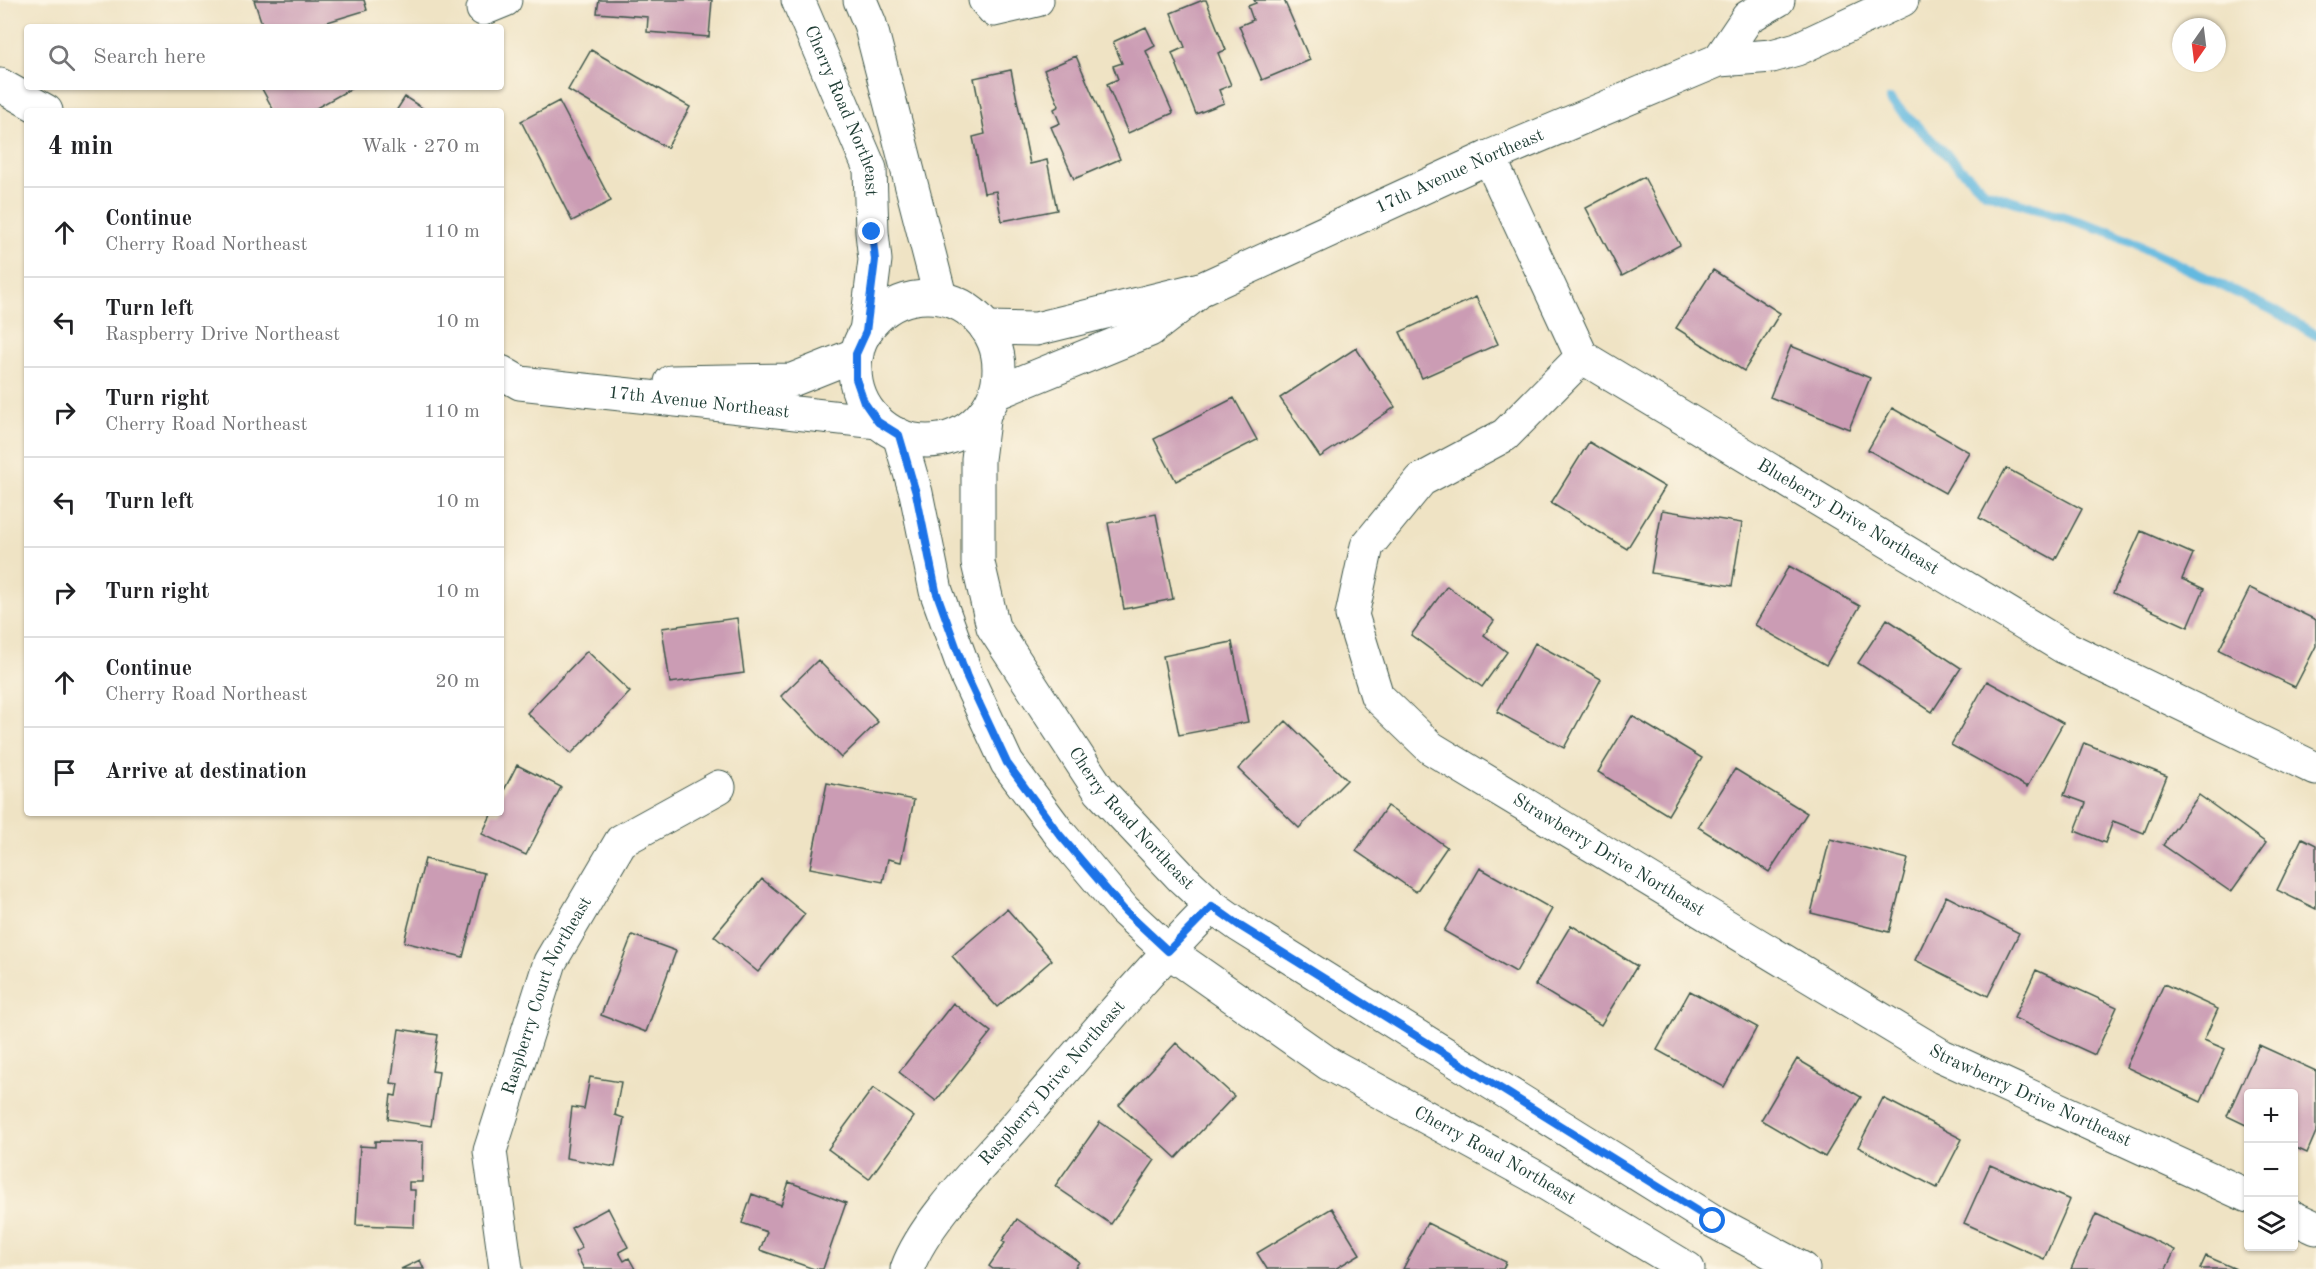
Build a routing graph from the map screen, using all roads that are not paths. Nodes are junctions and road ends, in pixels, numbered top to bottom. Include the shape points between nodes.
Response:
1 (798, 0) edge
2 (860, 0) edge
3 (985, 0) edge
4 (1037, 0) edge
5 (1778, 0) edge
6 (1902, 0) edge
7 (1719, 60) junction
8 (0, 85) edge
9 (41, 108) edge
10 (1489, 157) junction
11 (1204, 288) junction
12 (940, 296) junction
13 (986, 328) junction
14 (861, 343) junction
15 (1582, 357) junction
16 (511, 378) edge
17 (990, 403) junction
18 (889, 428) junction
19 (2316, 769) edge
20 (719, 787) dead end
21 (1212, 906) junction
22 (1168, 951) junction
23 (2244, 1194) edge
24 (2298, 1220) edge
25 (2316, 1228) edge
26 (506, 1269) edge
27 (907, 1269) edge
28 (1688, 1269) edge
29 (1803, 1269) edge

1 - 14 street, Cherry Road Northeast via 870,169 875,260
2 - 12 street via 870,24
3 - 4 street via 994,10
5 - 7 street via 1748,17
6 - 7 street, 17th Avenue Northeast via 1797,49 1764,57
7 - 10 street, 17th Avenue Northeast
8 - 9 street
10 - 11 street, 17th Avenue Northeast
10 - 15 street
11 - 13 street, 17th Avenue Northeast via 1036,329
11 - 17 street, 17th Avenue Northeast via 1150,330
12 - 13 street via 970,312
12 - 14 street via 903,301 882,314
13 - 17 street via 996,348 1000,370
14 - 16 street, 17th Avenue Northeast via 792,380
14 - 18 street via 858,387 864,402
15 - 19 street, Blueberry Drive Northeast via 2064,647
15 - 23 street, Strawberry Drive Northeast via 1505,435 1420,480 1367,546 1352,615 1377,696 1431,748 1942,1056
16 - 18 street, 17th Avenue Northeast
17 - 18 street via 968,429 947,438 924,443
17 - 21 street, Cherry Road Northeast via 978,459 978,563 993,627 1100,791
18 - 22 street, Cherry Road Northeast via 916,493 936,591 967,677 1007,763 1059,834 1124,910
20 - 26 street, Raspberry Court Northeast via 621,841 550,962 490,1152
21 - 22 street, Raspberry Drive Northeast
21 - 29 street, Cherry Road Northeast via 1713,1221
22 - 27 street, Raspberry Drive Northeast via 946,1207 911,1257
22 - 28 street, Cherry Road Northeast via 1329,1064 1532,1175
24 - 25 street

